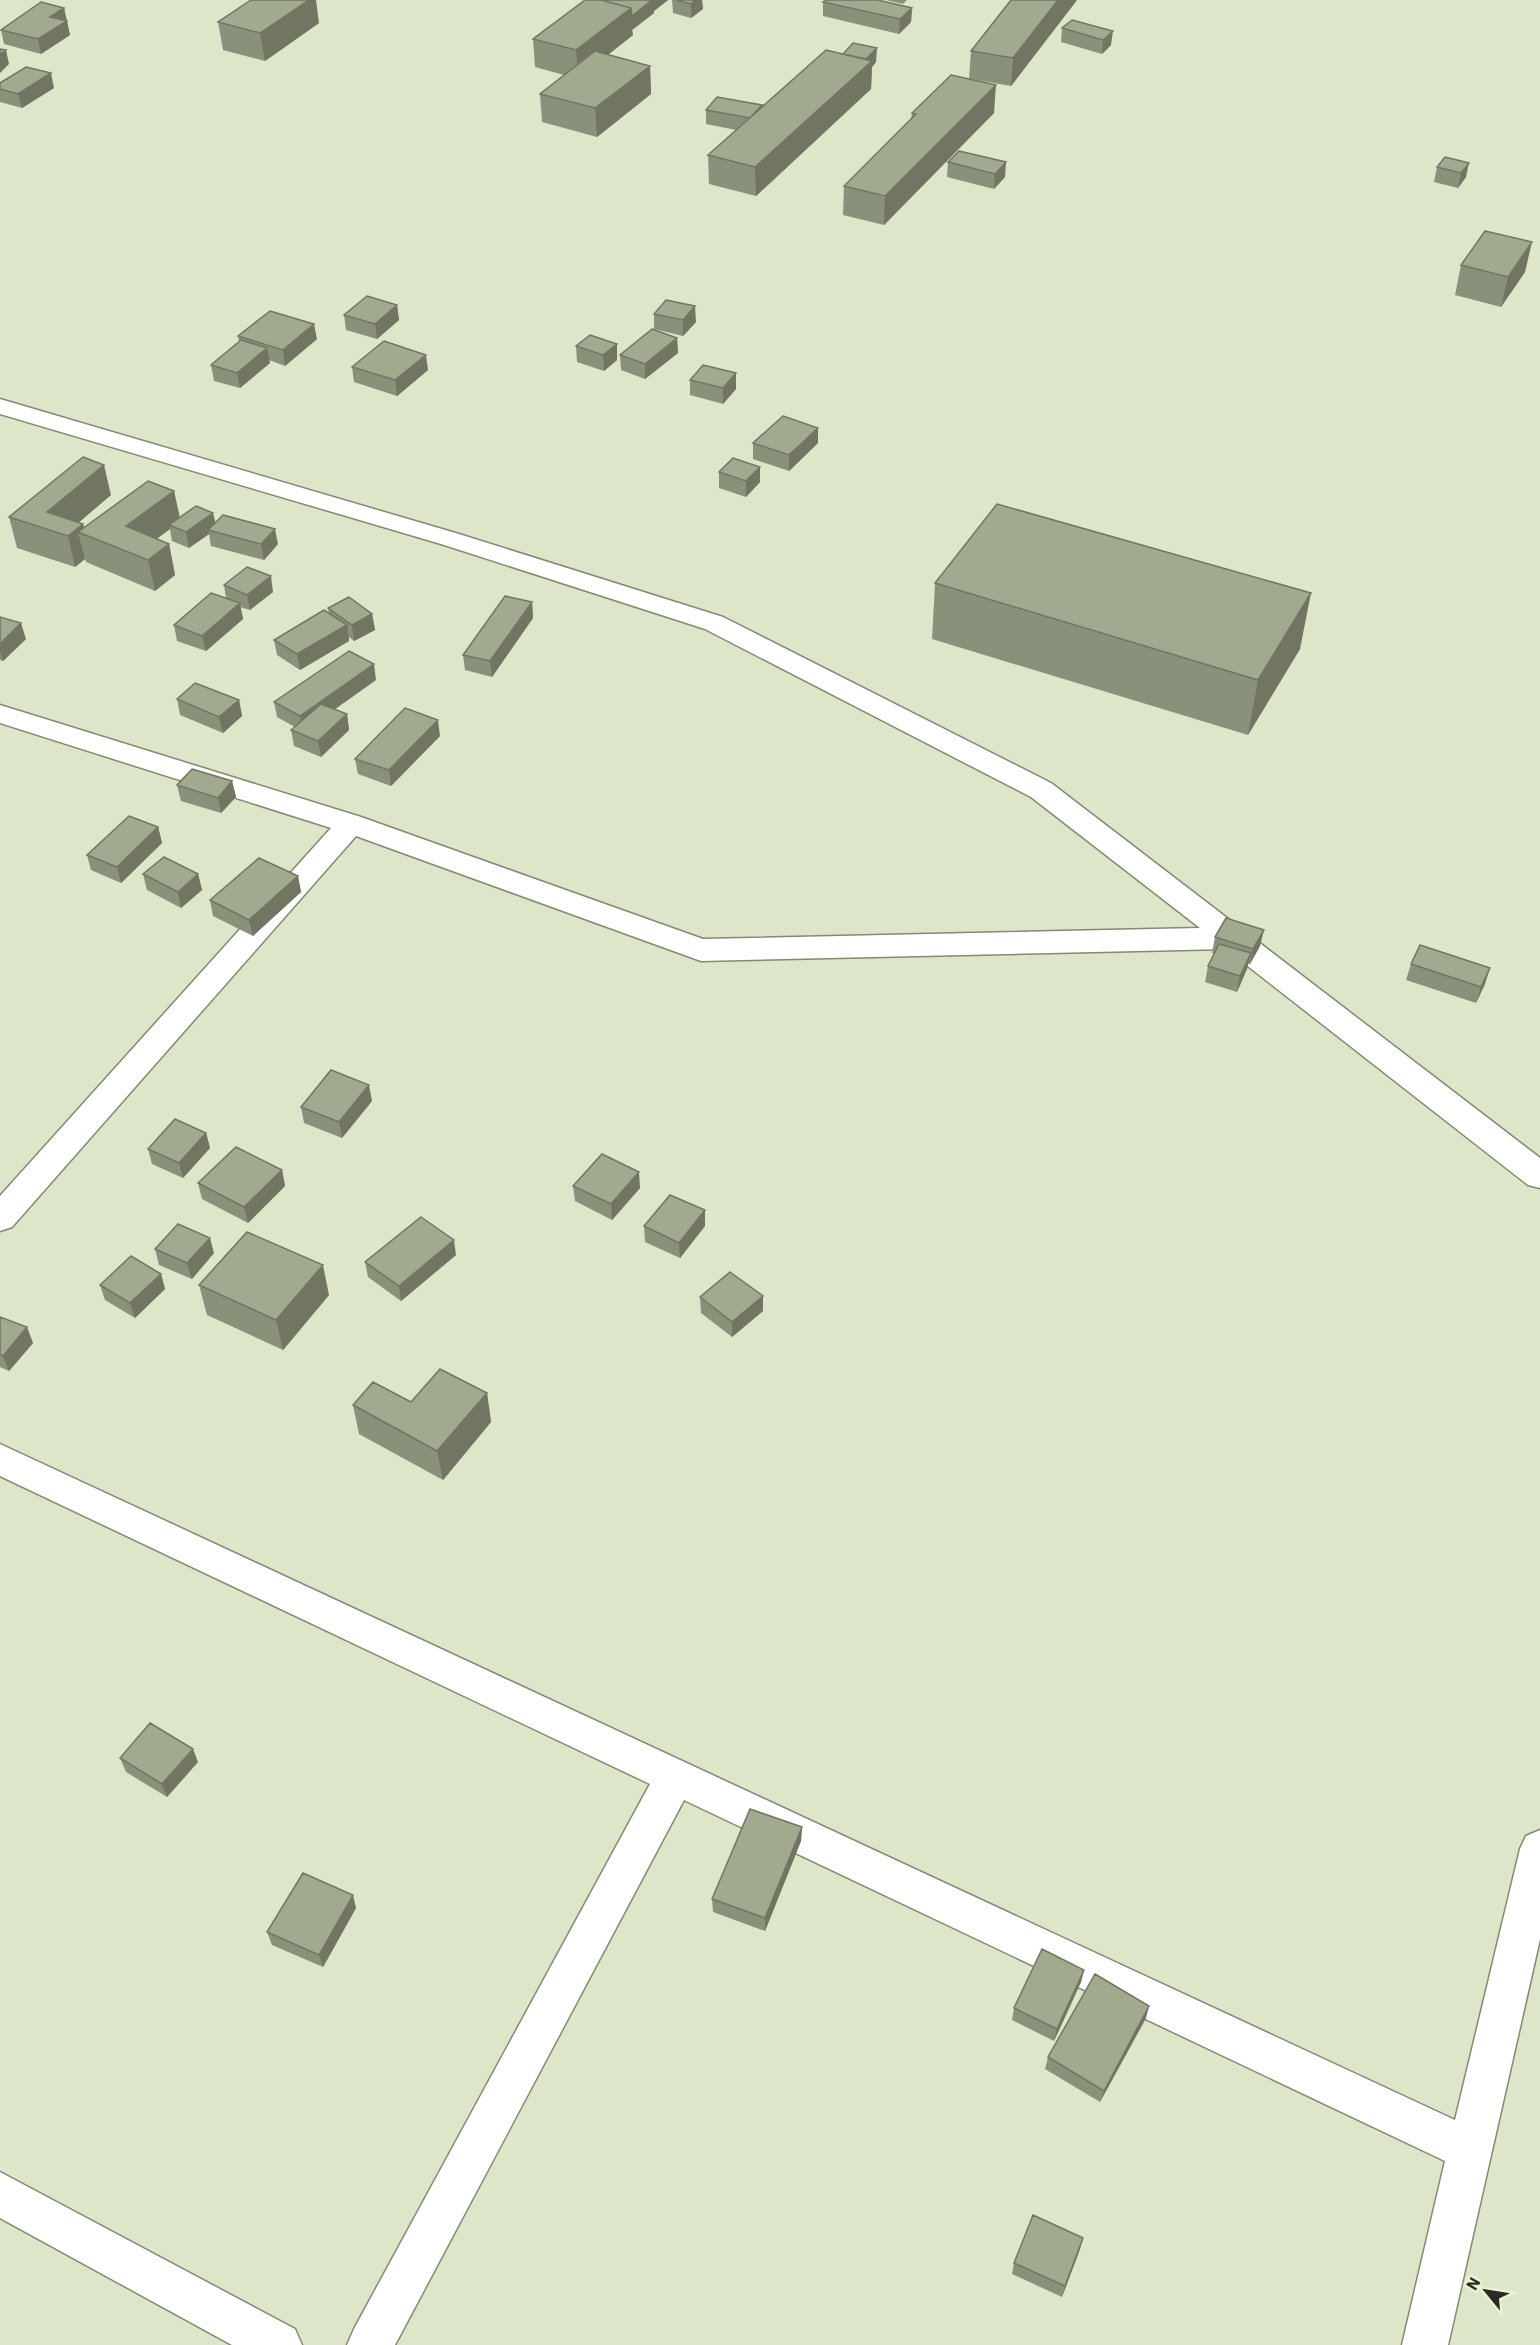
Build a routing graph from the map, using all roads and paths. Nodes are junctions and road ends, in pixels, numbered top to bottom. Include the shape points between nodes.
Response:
1 (0, 406) edge
2 (0, 714) edge
3 (351, 824) junction
4 (1232, 938) junction
5 (1540, 1176) edge
6 (0, 1218) edge
7 (0, 1459) edge
8 (675, 1777) junction
9 (1540, 1849) edge
10 (1470, 2150) junction
11 (0, 2194) edge
12 (279, 2345) edge
13 (370, 2345) edge
14 (1425, 2345) edge

1 - 4 street via 450,539 714,623 1041,790
2 - 3 street
3 - 4 street via 701,950
3 - 6 street
4 - 5 street
7 - 8 street
8 - 10 street
8 - 13 street
9 - 10 street
10 - 14 street
11 - 12 street

